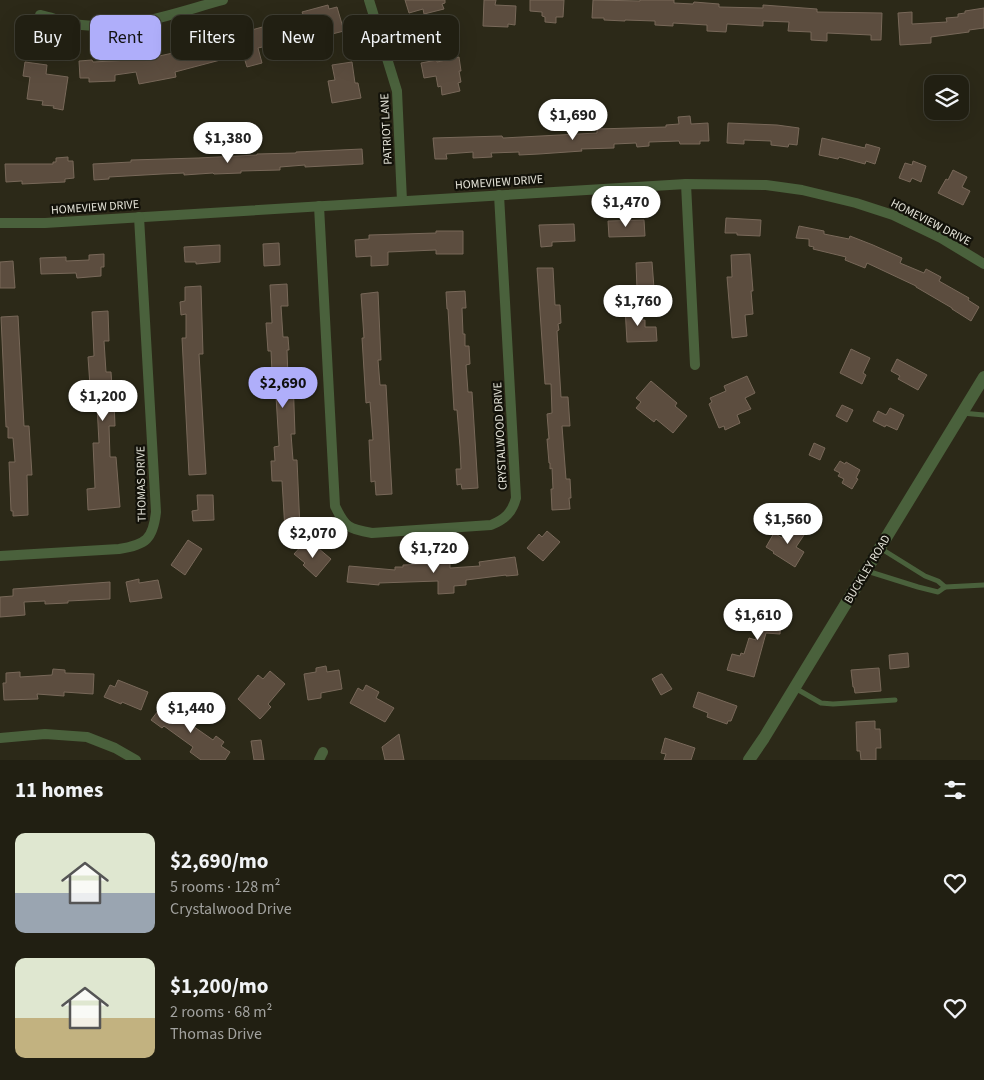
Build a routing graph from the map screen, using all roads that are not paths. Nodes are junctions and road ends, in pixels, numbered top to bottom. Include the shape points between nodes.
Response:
1 (223, 0) edge
2 (369, 0) edge
3 (80, 25) edge
4 (686, 184) junction
5 (499, 195) junction
6 (402, 201) junction
7 (319, 206) junction
8 (139, 217) junction
9 (0, 223) edge
10 (984, 264) edge
11 (694, 365) dead end
12 (984, 377) edge
13 (962, 413) junction
14 (984, 415) edge
15 (880, 548) junction
16 (0, 556) edge
17 (867, 571) junction
18 (984, 585) edge
19 (945, 588) junction
20 (794, 688) junction
21 (895, 700) dead end
22 (0, 738) edge
23 (136, 760) edge
24 (749, 760) edge

1 - 3 street via 140,22 110,26
2 - 6 street, PATRIOT LANE via 397,91
4 - 5 street, HOMEVIEW DRIVE
4 - 10 street, HOMEVIEW DRIVE via 766,185 856,203 893,215 941,238
4 - 11 street
5 - 6 street, HOMEVIEW DRIVE
5 - 7 street, CRYSTALWOOD DRIVE via 516,498 513,509 491,525 372,533 345,524 335,506
6 - 7 street, HOMEVIEW DRIVE
7 - 8 street, HOMEVIEW DRIVE
8 - 9 street, HOMEVIEW DRIVE
8 - 16 street, THOMAS DRIVE via 156,512 154,528 146,540 135,547 119,550
12 - 13 street, BUCKLEY ROAD
13 - 14 lane
13 - 15 street, BUCKLEY ROAD
15 - 17 street, BUCKLEY ROAD
15 - 19 lane
17 - 19 lane via 918,588 938,592
17 - 20 street, BUCKLEY ROAD
18 - 19 lane
20 - 21 lane via 821,703
20 - 24 street, BUCKLEY ROAD
22 - 23 street via 45,734 87,737

